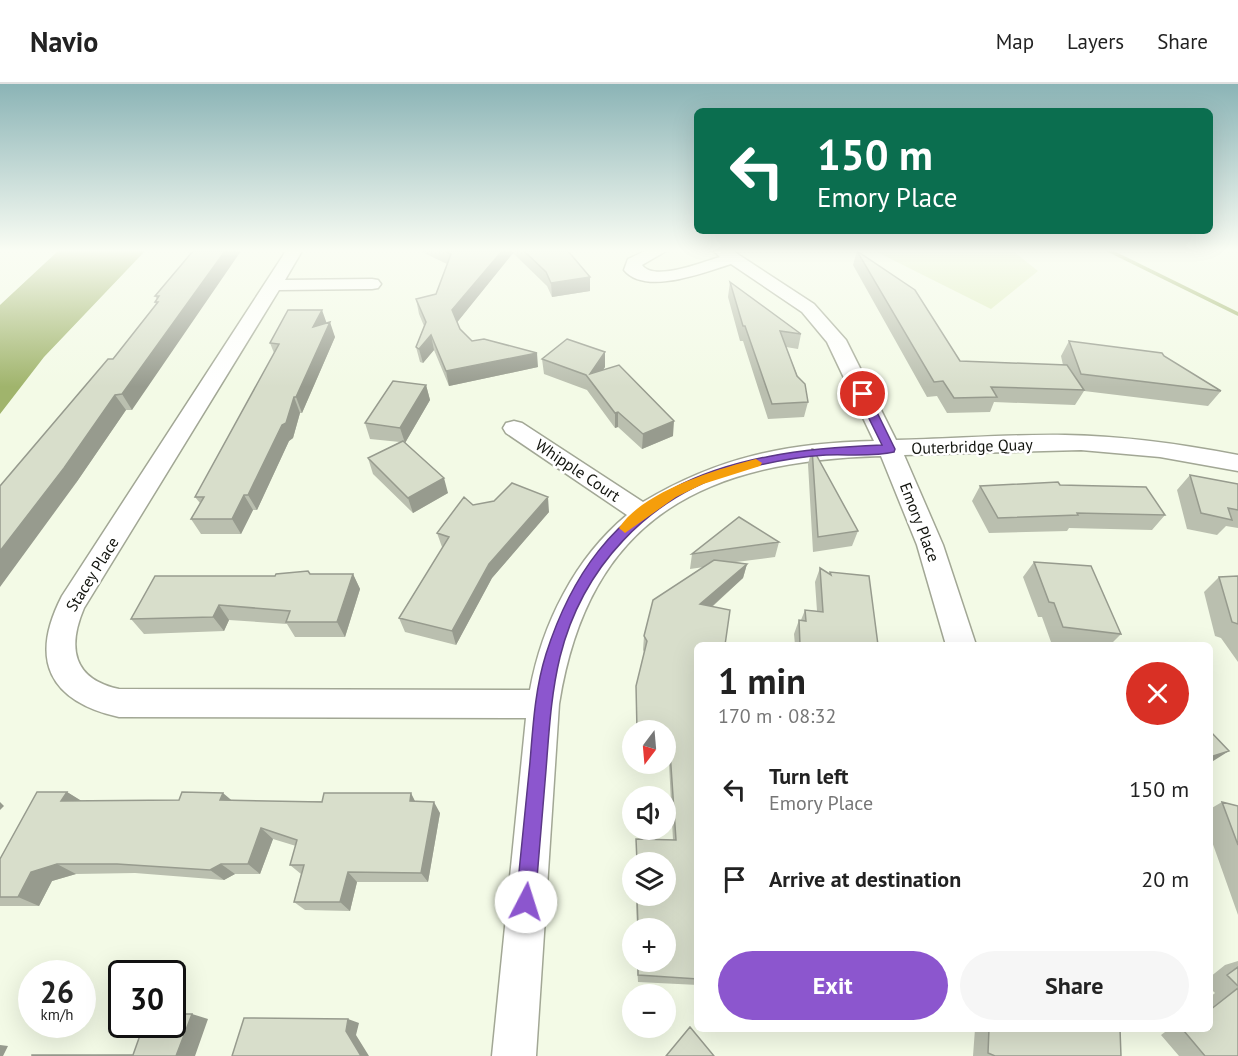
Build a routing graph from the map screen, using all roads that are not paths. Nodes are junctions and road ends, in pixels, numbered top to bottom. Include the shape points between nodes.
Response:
1 (266, 296) edge
2 (792, 296) edge
3 (514, 428) dead end
4 (890, 449) junction
5 (1238, 463) edge
6 (642, 513) junction
7 (959, 642) edge
8 (543, 704) junction
9 (514, 1056) edge

1 - 8 street, Stacey Place via 64,619 58,642 62,665 74,684 92,695 119,703
2 - 4 street, Emory Place via 822,321 836,340
3 - 6 street, Whipple Court
4 - 5 street, Outerbridge Quay via 1078,443 1139,446
4 - 6 street, Outerbridge Quay via 823,451 732,468 680,489
4 - 7 street, Emory Place via 930,545
6 - 8 street, Outerbridge Quay via 593,566 571,608 553,656
8 - 9 street, Outerbridge Quay

